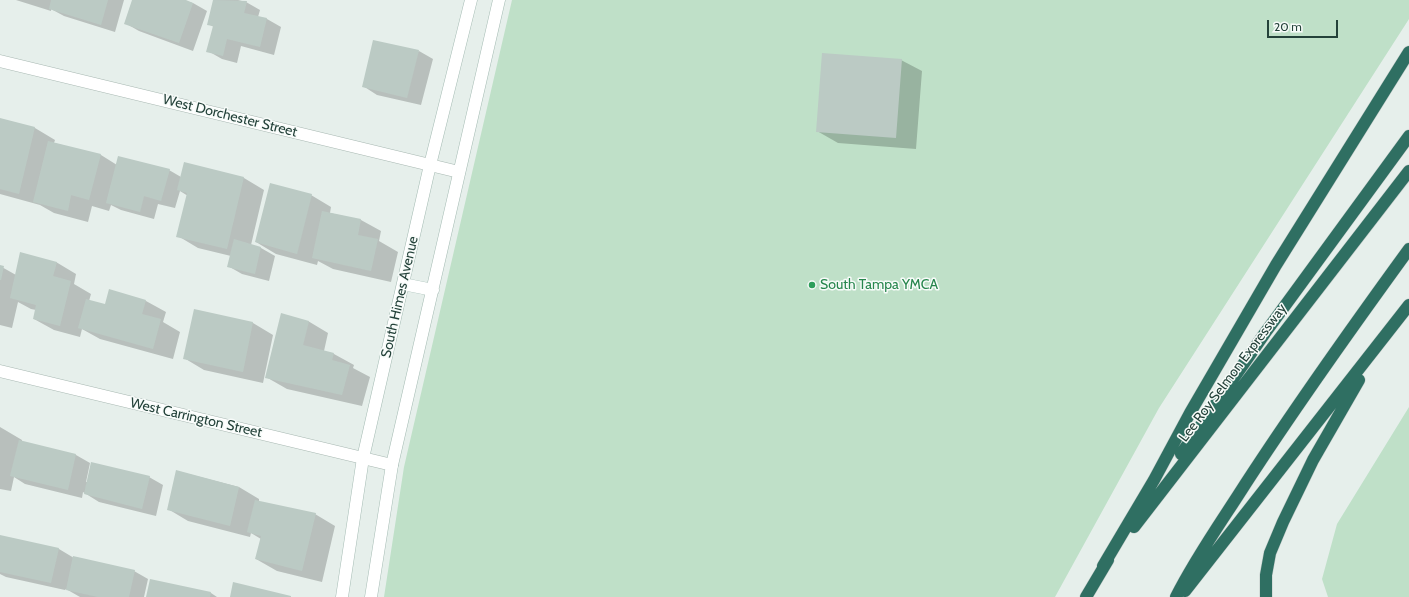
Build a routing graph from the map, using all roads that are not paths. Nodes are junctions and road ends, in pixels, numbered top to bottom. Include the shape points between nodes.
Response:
1 (471, 0) edge
2 (499, 0) edge
3 (1409, 52) edge
4 (0, 61) edge
5 (1409, 136) edge
6 (430, 165) junction
7 (1409, 171) edge
8 (459, 172) junction
9 (1409, 249) edge
10 (403, 284) junction
11 (433, 290) junction
12 (1408, 306) edge
13 (0, 371) edge
14 (363, 458) junction
15 (392, 465) junction
16 (1103, 566) junction
17 (342, 597) edge
18 (371, 597) edge
19 (1086, 597) edge
20 (1176, 597) edge
21 (1180, 597) edge
22 (1266, 597) edge

1 - 6 street, South Himes Avenue
2 - 8 street
3 - 16 highway via 1272,271
4 - 6 street, West Dorchester Street
5 - 16 highway via 1265,333
6 - 8 street, West Dorchester Street
6 - 10 street, South Himes Avenue
7 - 16 highway, Lee Roy Selmon Expressway
8 - 11 street
9 - 20 highway via 1334,352 1260,461 1189,571
10 - 11 street
10 - 14 street, South Himes Avenue
11 - 15 street
12 - 21 highway
12 - 22 highway via 1344,403 1297,491 1270,553
13 - 14 street, West Carrington Street
14 - 15 street, West Carrington Street
14 - 17 street, South Himes Avenue
15 - 18 street
16 - 19 highway, Lee Roy Selmon Expressway

